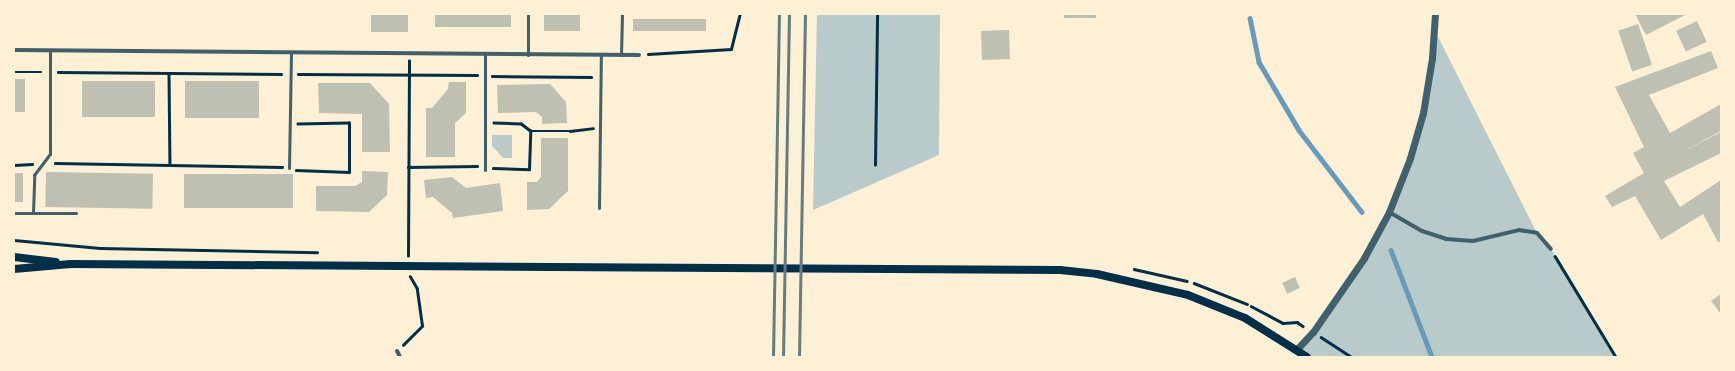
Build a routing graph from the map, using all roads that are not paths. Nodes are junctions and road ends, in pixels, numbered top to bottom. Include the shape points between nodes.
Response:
1 (528, 14) edge
2 (622, 14) edge
3 (1435, 14) edge
4 (14, 50) edge
5 (50, 50) junction
6 (291, 52) junction
7 (485, 54) junction
8 (528, 54) junction
9 (602, 55) junction
10 (621, 55) junction
11 (639, 55) road end
12 (289, 168) road end
13 (485, 168) road end
14 (599, 208) dead end
15 (1388, 212) junction
16 (14, 213) edge
17 (33, 213) junction
18 (76, 214) dead end
19 (1551, 249) road end
20 (14, 257) edge
21 (71, 264) junction
22 (14, 269) edge
23 (1298, 349) junction
24 (397, 351) road end
25 (400, 357) edge
26 (1307, 357) edge

1 - 8 lane
2 - 10 lane
3 - 15 street via 1432,58 1423,113 1410,158
4 - 5 street
5 - 6 street
5 - 17 lane via 50,154 34,175
6 - 7 street
6 - 12 lane
7 - 8 street
7 - 13 lane
8 - 9 street
9 - 10 street
9 - 14 lane
10 - 11 street
15 - 19 street via 1422,231 1446,239 1473,241 1519,230 1536,233
15 - 23 street via 1360,264 1313,332
16 - 17 lane
17 - 18 lane
20 - 21 main road
21 - 22 main road
21 - 23 main road via 1060,270 1097,274 1188,295 1245,318
23 - 26 main road
24 - 25 street

